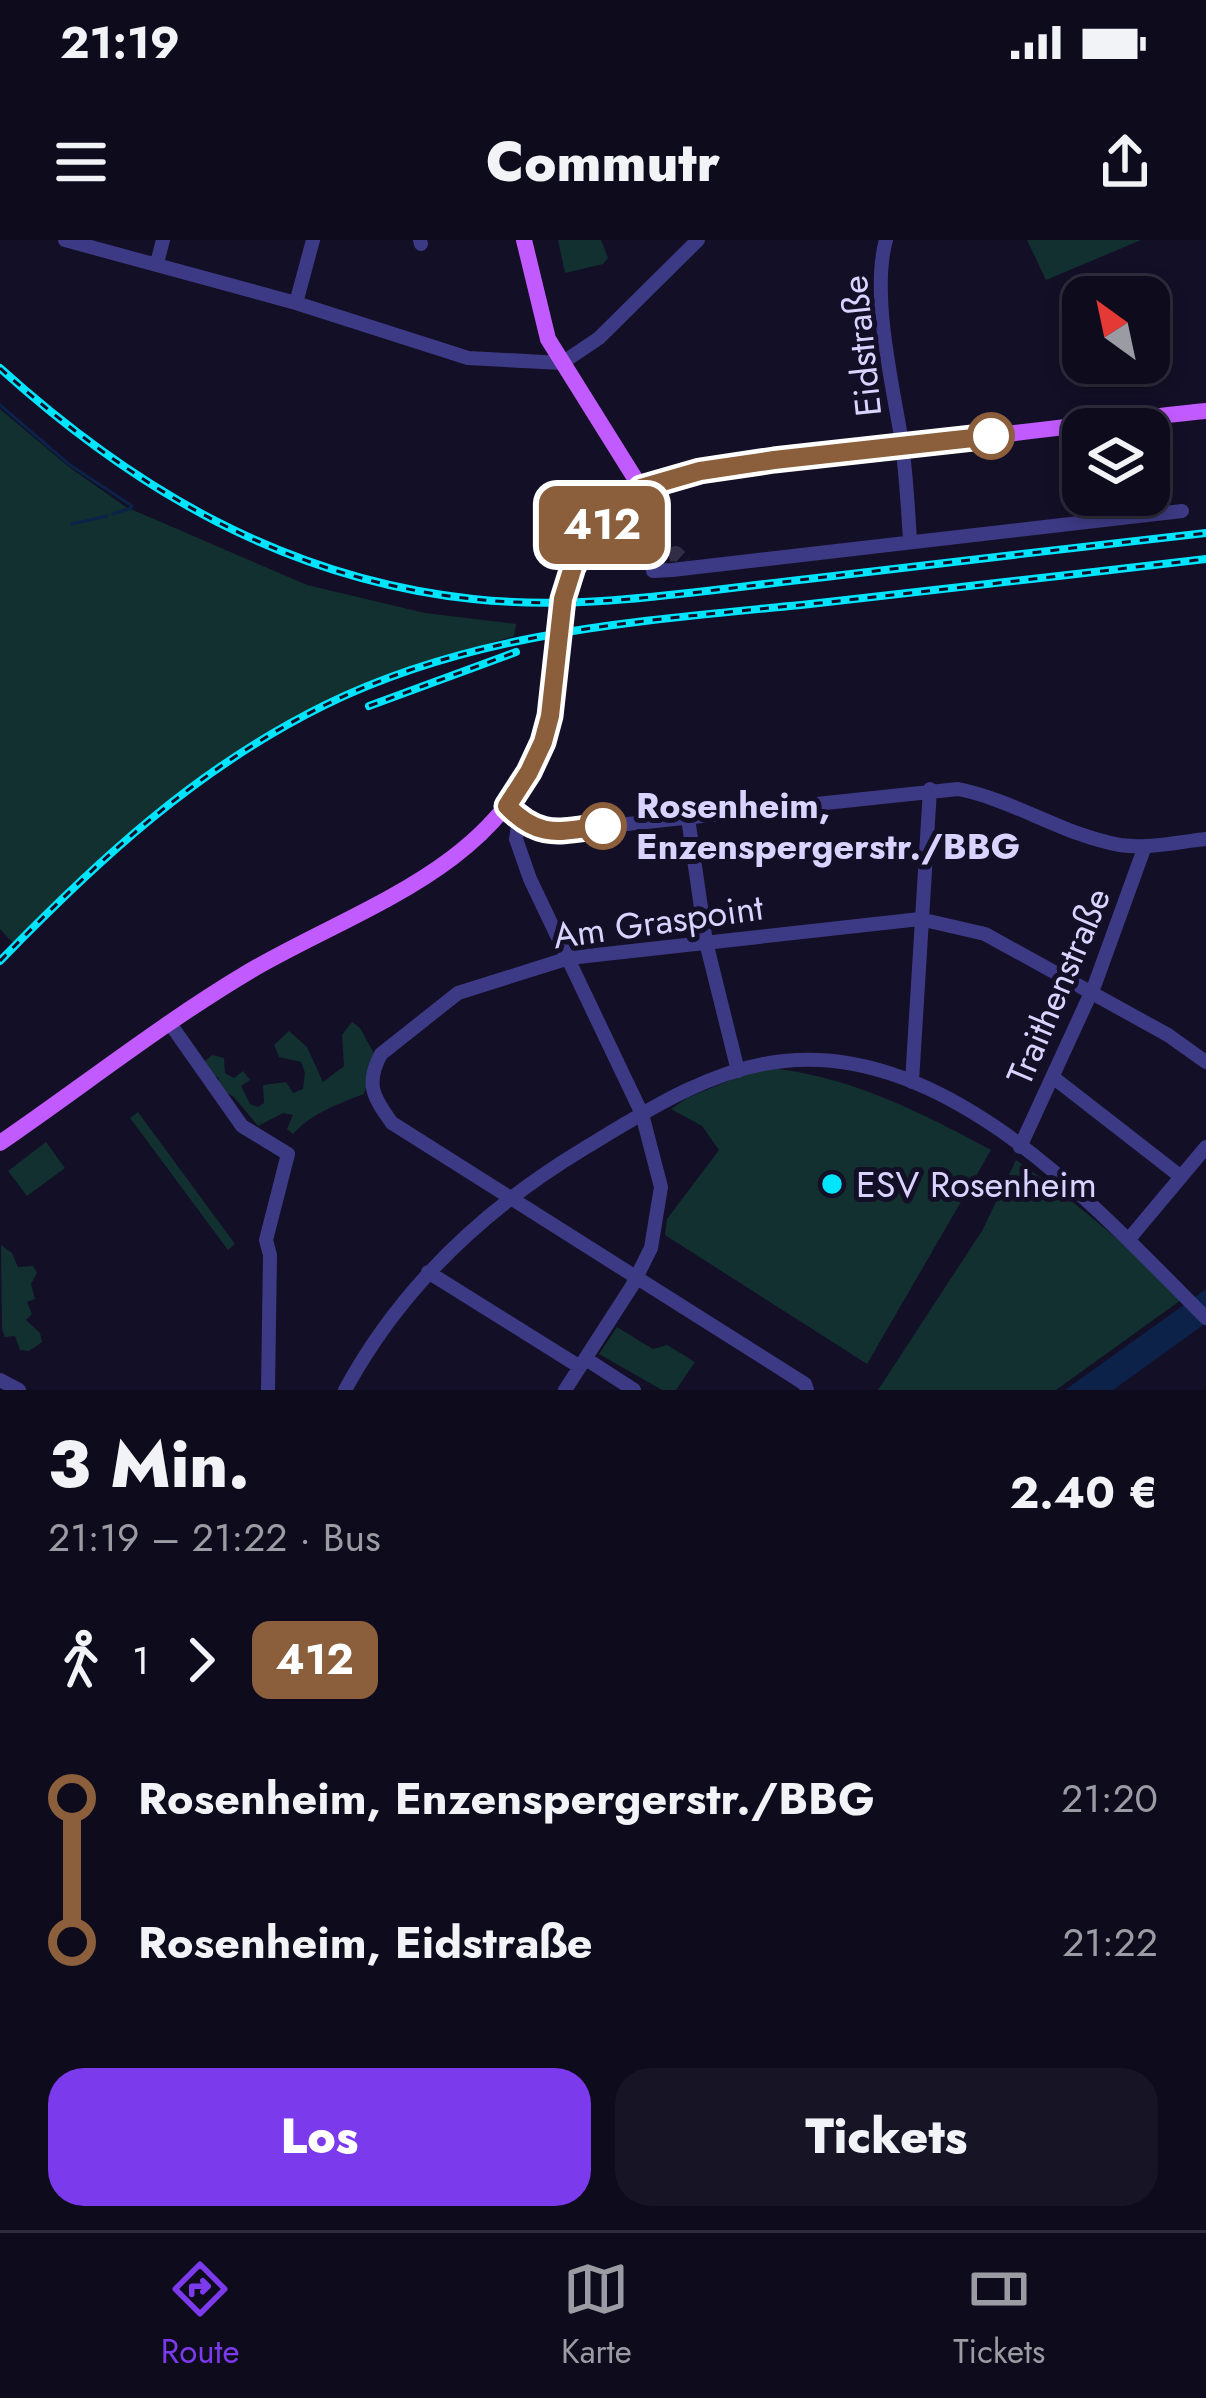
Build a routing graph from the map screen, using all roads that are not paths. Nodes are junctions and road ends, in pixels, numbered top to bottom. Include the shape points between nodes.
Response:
1 (65, 240) edge
2 (163, 240) edge
3 (313, 240) edge
4 (524, 240) edge
5 (698, 240) edge
6 (886, 240) edge
7 (157, 262) junction
8 (296, 303) junction
9 (562, 363) junction
10 (1206, 411) edge
11 (1170, 418) edge
12 (1062, 435) edge
13 (902, 446) junction
14 (641, 488) junction
15 (1182, 511) dead end
16 (1093, 516) edge
17 (1094, 521) junction
18 (910, 541) junction
19 (653, 567) dead end
20 (930, 789) junction
21 (513, 812) junction
22 (688, 818) junction
23 (1206, 839) edge
24 (1144, 846) junction
25 (920, 919) junction
26 (706, 942) junction
27 (569, 958) junction
28 (1091, 992) junction
29 (171, 1025) junction
30 (1206, 1062) edge
31 (738, 1071) junction
32 (1054, 1078) junction
33 (912, 1082) junction
34 (643, 1114) junction
35 (0, 1143) edge
36 (1020, 1147) junction
37 (1206, 1147) edge
38 (1180, 1176) junction
39 (508, 1198) junction
40 (1129, 1239) junction
41 (428, 1272) junction
42 (637, 1277) junction
43 (1206, 1318) edge
44 (583, 1363) junction
45 (0, 1380) edge
46 (20, 1390) edge
47 (268, 1390) edge
48 (345, 1390) edge
49 (565, 1390) edge
50 (634, 1390) edge
51 (807, 1390) edge

1 - 7 street
2 - 7 street
3 - 8 street
4 - 9 main road
5 - 9 street
6 - 13 street, Eidstraße via 880,260 888,363
7 - 8 street
8 - 9 street via 468,358
9 - 14 main road
10 - 11 main road
12 - 13 main road
13 - 14 main road via 700,471
13 - 18 street, Eidstraße
14 - 21 main road, bridge via 573,567 543,742
15 - 17 street
16 - 17 street
17 - 18 street
18 - 19 street
20 - 22 street
20 - 24 street via 980,793 1102,840
20 - 25 street
21 - 22 street via 532,829 552,832
21 - 27 street via 530,879
21 - 29 main road via 432,873 248,973
22 - 26 street
23 - 24 street
24 - 28 street, Traithenstraße
25 - 26 street, Am Graspoint
25 - 28 street, Am Graspoint via 985,934
25 - 33 street
26 - 27 street, Am Graspoint
26 - 31 street
27 - 34 street
27 - 39 street, Am Graspoint via 458,994 401,1036 374,1068 373,1096 392,1123
28 - 30 street, Am Graspoint
28 - 32 street, Traithenstraße
29 - 35 main road
29 - 47 street via 242,1126 288,1154 266,1240
31 - 33 street via 820,1060
31 - 34 street
32 - 36 street, Traithenstraße
32 - 38 street
33 - 36 street
34 - 39 street
34 - 42 street via 661,1187 656,1231
36 - 40 street
37 - 38 street
38 - 40 street
39 - 41 street
39 - 42 street, Am Graspoint
40 - 43 street
41 - 44 street
41 - 48 street via 370,1344
42 - 44 street
42 - 51 street, Am Graspoint
44 - 49 street
44 - 50 street
45 - 46 street

